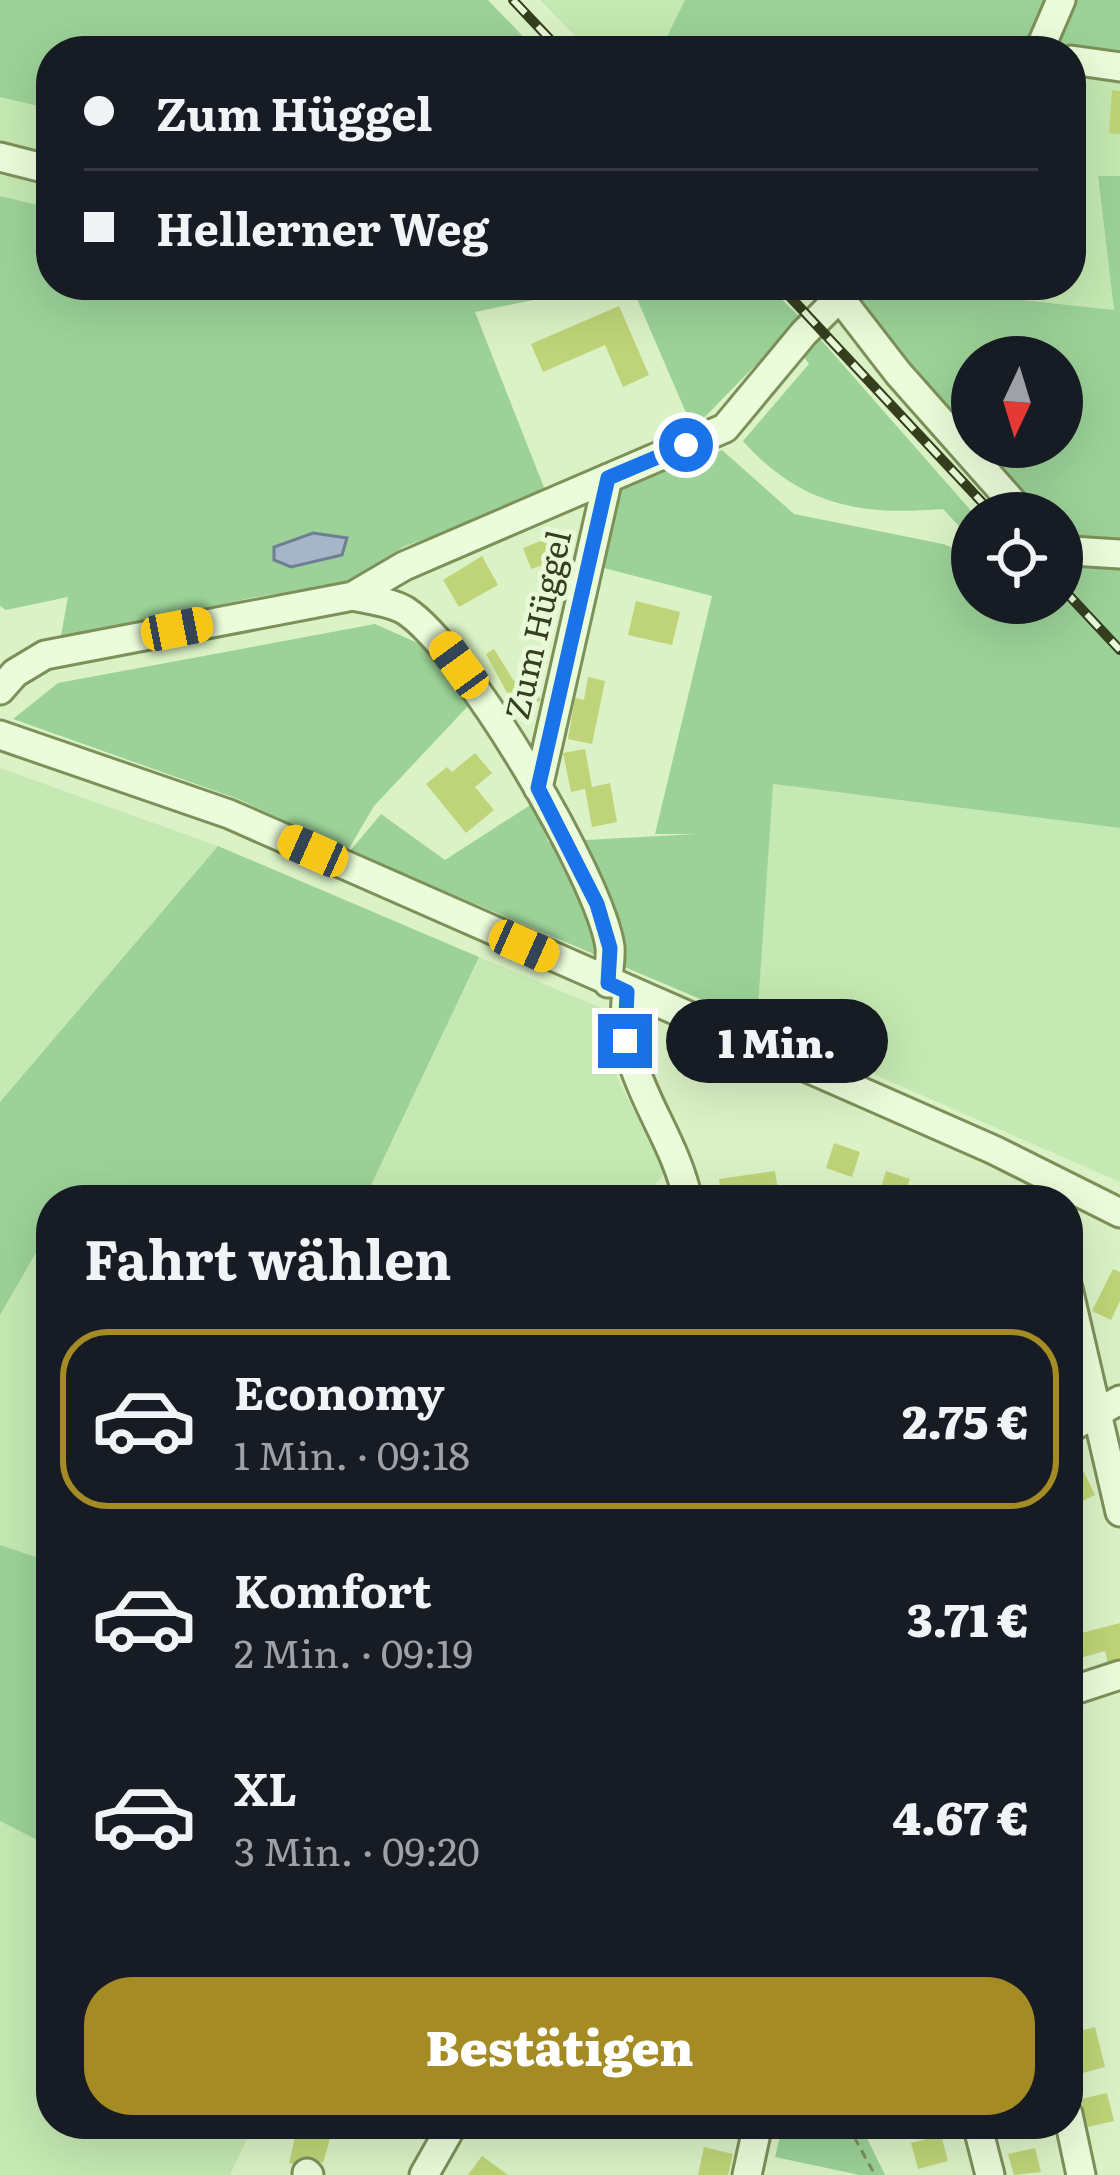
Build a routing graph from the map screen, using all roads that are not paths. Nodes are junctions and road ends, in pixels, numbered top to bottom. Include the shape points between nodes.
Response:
1 (1060, 0) edge
2 (1046, 36) edge
3 (1086, 62) edge
4 (1120, 67) edge
5 (0, 157) edge
6 (36, 166) edge
7 (838, 300) edge
8 (851, 300) edge
9 (608, 478) junction
10 (1003, 492) edge
11 (1083, 551) edge
12 (1120, 554) edge
13 (353, 596) junction
14 (0, 690) edge
15 (0, 735) edge
16 (538, 788) junction
17 (617, 988) junction
18 (684, 1185) edge
19 (1046, 1185) edge
20 (1083, 1200) edge
21 (1120, 1213) edge
22 (1083, 1333) edge
23 (1108, 1407) edge
24 (1120, 1511) edge
25 (1120, 1675) edge
26 (1083, 1687) edge
27 (444, 2139) edge
28 (755, 2139) edge
29 (981, 2139) edge
30 (1073, 2139) edge
31 (424, 2175) edge
32 (747, 2175) edge
33 (991, 2175) edge
34 (1081, 2175) edge

1 - 2 street
3 - 4 street
5 - 6 street
7 - 9 street, Zum Hüggel via 725,428
8 - 10 street via 898,373
9 - 13 street, Zum Hüggel
9 - 16 street, Zum Hüggel
11 - 12 street
13 - 14 street, Zum Hüggel via 45,655
13 - 16 street, Zum Hüggel via 403,609 442,642
15 - 17 street via 229,814
16 - 17 street via 597,904
17 - 18 street via 632,1070
17 - 19 street via 994,1150
20 - 21 street
22 - 23 street
23 - 24 street
25 - 26 street
27 - 31 street
28 - 32 street
29 - 33 street
30 - 34 street

